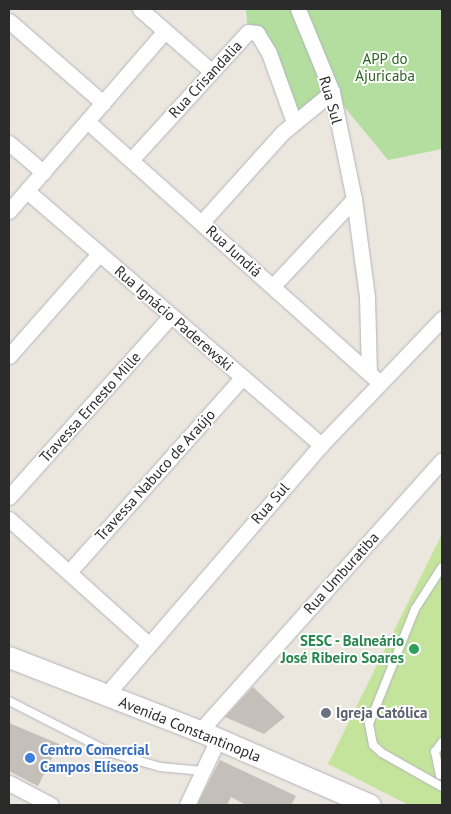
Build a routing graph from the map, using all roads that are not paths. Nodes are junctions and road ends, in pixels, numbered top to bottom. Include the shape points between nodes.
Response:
1 (140, 9) edge
2 (298, 9) edge
3 (9, 21) edge
4 (165, 31) junction
5 (211, 71) junction
6 (332, 92) junction
7 (103, 103) junction
8 (87, 122) junction
9 (294, 122) junction
10 (9, 143) edge
11 (131, 160) junction
12 (43, 172) junction
13 (27, 191) junction
14 (354, 199) junction
15 (9, 211) edge
16 (202, 222) junction
17 (99, 254) junction
18 (273, 286) junction
19 (171, 316) junction
20 (442, 318) edge
21 (9, 356) edge
22 (242, 378) junction
23 (374, 378) junction
24 (321, 445) junction
25 (442, 460) edge
26 (9, 498) edge
27 (9, 519) edge
28 (442, 567) edge
29 (69, 572) junction
30 (147, 643) junction
31 (12, 657) edge
32 (106, 695) junction
33 (9, 701) edge
34 (209, 735) junction
35 (442, 742) edge
36 (203, 770) junction
37 (441, 775) edge
38 (426, 778) junction
39 (9, 783) edge
40 (442, 787) edge
41 (364, 804) edge
42 (51, 805) edge
43 (187, 805) edge

1 - 4 street
2 - 6 street, Rua Sul
3 - 7 street
4 - 5 street
4 - 7 street
5 - 9 street, Rua Crisandalia via 248,32 257,33 269,52
5 - 11 street, Rua Crisandalia
6 - 9 street
6 - 14 street, Rua Sul
7 - 8 street
8 - 11 street, Rua Jundiá
8 - 12 street
9 - 16 street
10 - 12 street
11 - 16 street, Rua Jundiá
12 - 13 street
13 - 15 street
13 - 17 street, Rua Ignácio Paderewski
14 - 18 street
14 - 23 street, Rua Sul
16 - 18 street, Rua Jundiá
17 - 19 street, Rua Ignácio Paderewski
17 - 21 street
18 - 23 street, Rua Jundiá
19 - 22 street, Rua Ignácio Paderewski
19 - 26 street, Travessa Ernesto Mille
20 - 23 street, Rua Sul
22 - 24 street, Rua Ignácio Paderewski
22 - 29 street, Travessa Nabuco de Araújo
23 - 24 street, Rua Sul
24 - 30 street, Rua Sul
25 - 34 street, Rua Umburatiba
27 - 29 street
28 - 38 lane via 415,609 377,696 369,724 373,745 382,754
29 - 30 street
30 - 32 street, Rua Sul
31 - 32 street, Avenida Constantinopla
32 - 34 street, Avenida Constantinopla
33 - 36 lane via 111,753 160,767
34 - 36 street, Rua Umburatiba
34 - 41 street, Avenida Constantinopla
35 - 37 lane via 435,752
36 - 43 street, Rua Umburatiba
37 - 38 lane
38 - 40 lane
39 - 42 street

